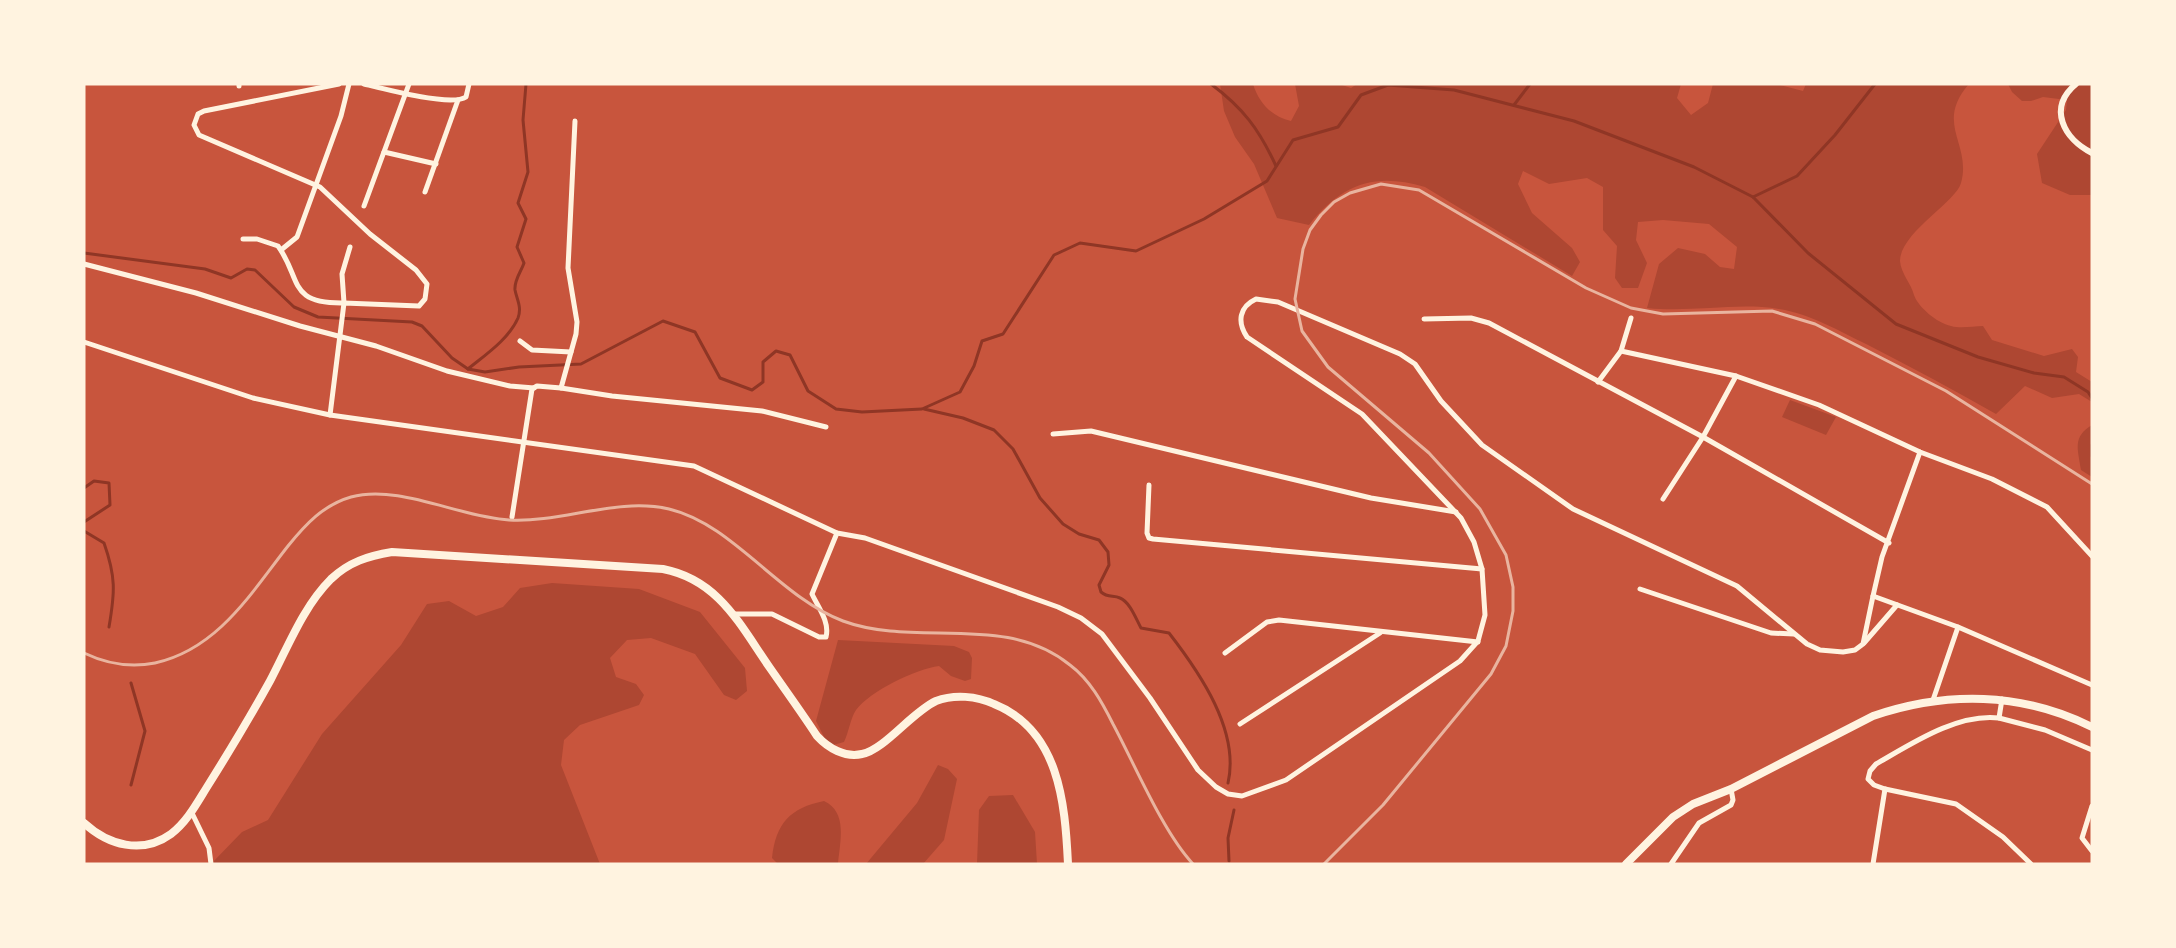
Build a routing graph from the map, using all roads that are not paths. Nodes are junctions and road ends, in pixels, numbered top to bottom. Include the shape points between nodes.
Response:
1 (339, 84) edge
2 (349, 84) edge
3 (364, 84) edge
4 (409, 84) edge
5 (469, 84) edge
6 (2076, 84) edge
7 (405, 94) junction
8 (458, 100) junction
9 (574, 121) dead end
10 (384, 152) junction
11 (2092, 153) edge
12 (436, 164) junction
13 (317, 185) junction
14 (425, 192) dead end
15 (364, 206) dead end
16 (243, 239) dead end
17 (350, 247) dead end
18 (281, 250) junction
19 (84, 264) edge
20 (344, 303) junction
21 (1631, 318) dead end
22 (1424, 319) dead end
23 (341, 337) junction
24 (520, 341) dead end
25 (84, 342) edge
26 (1621, 351) junction
27 (570, 354) junction
28 (1736, 376) junction
29 (1598, 382) junction
30 (534, 388) junction
31 (561, 388) junction
32 (330, 415) junction
33 (826, 427) dead end
34 (1053, 434) dead end
35 (1703, 437) junction
36 (525, 441) junction
37 (1920, 452) junction
38 (1149, 485) dead end
39 (1663, 499) dead end
40 (1456, 512) junction
41 (512, 517) dead end
42 (837, 533) junction
43 (1889, 543) junction
44 (2092, 556) edge
45 (1482, 569) junction
46 (1640, 589) dead end
47 (1873, 596) junction
48 (1897, 605) junction
49 (735, 614) junction
50 (1958, 627) junction
51 (1380, 633) junction
52 (1794, 634) junction
53 (1478, 642) junction
54 (1863, 644) junction
55 (1225, 653) dead end
56 (2092, 685) edge
57 (2002, 699) junction
58 (1933, 700) junction
59 (1999, 718) junction
60 (1240, 724) dead end
61 (2092, 727) edge
62 (2092, 750) edge
63 (1731, 789) junction
64 (1885, 789) junction
65 (2092, 806) edge
66 (191, 811) junction
67 (84, 823) edge
68 (2092, 851) edge
69 (211, 864) edge
70 (1068, 864) edge
71 (1626, 864) edge
72 (1671, 864) edge
73 (1873, 864) edge
74 (2031, 864) edge

1 - 13 street via 204,111 195,119 194,130 199,135
2 - 13 street
3 - 7 street
4 - 7 street
5 - 8 street via 466,97
6 - 11 street via 2063,101 2063,127
7 - 8 street
7 - 10 street
8 - 12 street
9 - 27 street via 568,268 577,322
10 - 12 street
10 - 15 street
12 - 14 street
13 - 18 street via 297,237
13 - 20 street via 416,270 427,284 425,299 419,306
16 - 18 street via 268,242
17 - 20 street via 342,274
18 - 20 street via 302,291 316,301
19 - 23 street
20 - 23 street
21 - 26 street
22 - 29 street via 1471,318 1489,323
23 - 30 street via 447,371
23 - 32 street
24 - 27 street via 532,350
25 - 32 street via 253,398
26 - 28 street
26 - 29 street
27 - 31 street
28 - 35 street
28 - 37 street via 1819,405
29 - 35 street
30 - 31 street
30 - 36 street
31 - 33 street via 762,411
32 - 36 street
34 - 40 street via 1091,431 1371,498
35 - 39 street
35 - 43 street
36 - 41 street
36 - 42 street via 694,466
37 - 43 street
37 - 44 street via 1992,479 2036,501 2056,516
38 - 45 street via 1149,538
40 - 45 street via 1474,542
40 - 52 street via 1362,414 1247,338 1240,319 1244,308 1256,299 1269,299 1400,354 1415,364 1441,401 1482,445 1554,497 1737,586
42 - 49 street via 812,594 821,611 826,637 772,614
42 - 53 street via 865,538 1082,618 1102,634 1198,770 1228,794 1252,795 1286,780 1460,661
43 - 47 street via 1876,574
45 - 53 street via 1485,615
46 - 52 street via 1771,633
47 - 48 street
47 - 54 street
48 - 50 street
48 - 54 street
49 - 66 highway via 700,582 663,569 392,552 364,557 330,580 308,609 255,708
49 - 70 highway via 817,736 838,752 870,752 929,705 943,699 986,700 1019,716 1051,758 1060,794
50 - 56 street
50 - 58 street
51 - 53 street
51 - 55 street via 1279,620 1267,622
51 - 60 street
52 - 54 street via 1807,644 1832,652 1855,650
57 - 58 highway
57 - 59 street
57 - 61 highway via 2054,711
58 - 63 highway via 1873,716
59 - 62 street via 2045,730
59 - 64 street via 1954,724 1876,764 1868,779
63 - 71 highway via 1693,804 1673,818
63 - 72 street via 1731,805 1699,823
64 - 73 street
64 - 74 street via 1956,804 2003,837
65 - 68 street via 2082,838
66 - 67 highway via 171,834 141,844 114,843
66 - 69 street via 209,848

